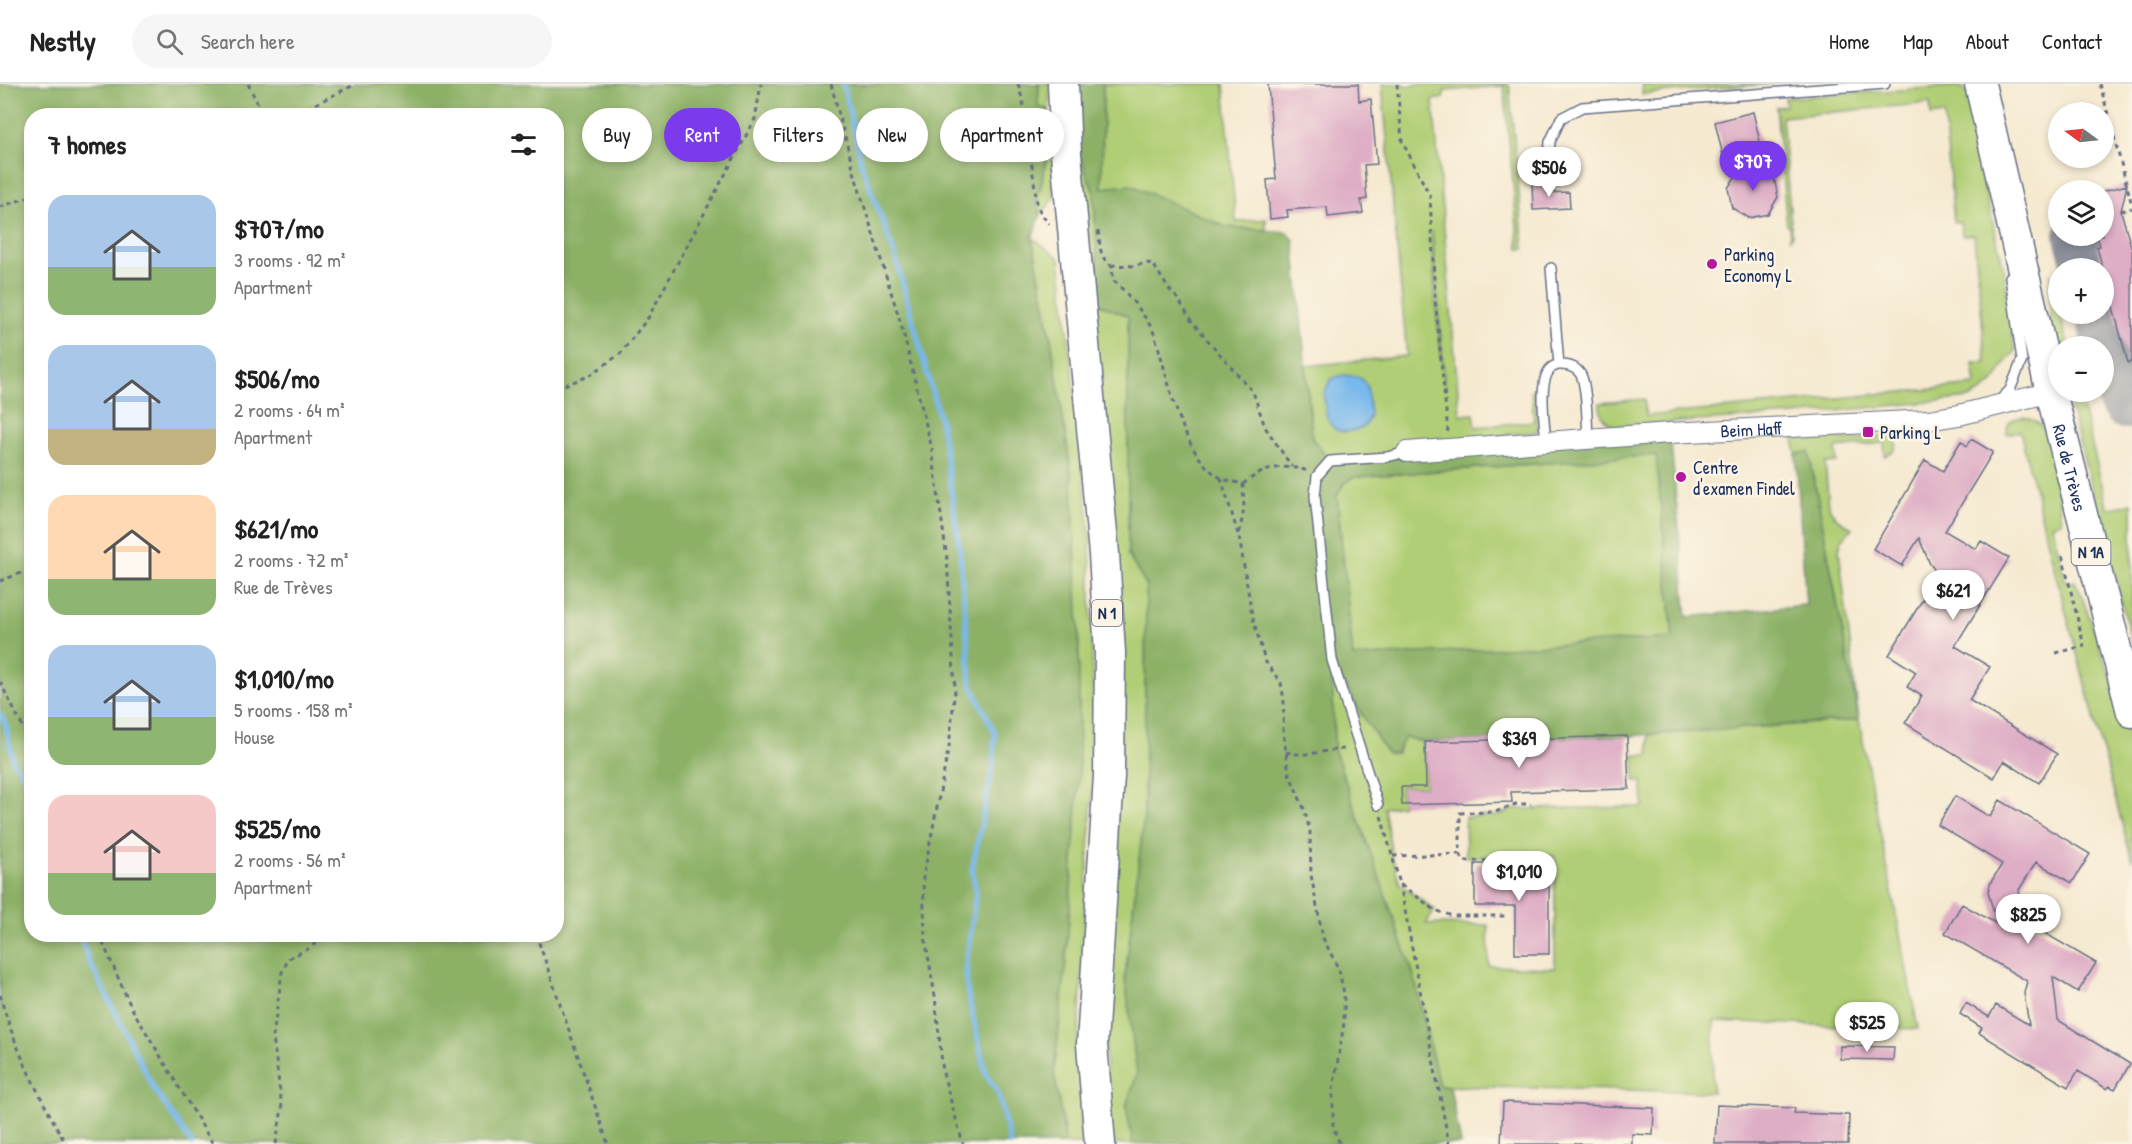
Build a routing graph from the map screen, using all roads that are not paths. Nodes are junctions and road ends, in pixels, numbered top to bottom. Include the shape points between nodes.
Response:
1 (1063, 84) edge
2 (1885, 84) edge
3 (1980, 84) edge
4 (1991, 127) junction
5 (1546, 180) dead end
6 (1993, 182) dead end
7 (1551, 268) dead end
8 (2009, 268) dead end
9 (1559, 365) junction
10 (2048, 379) edge
11 (2048, 393) edge
12 (2054, 402) edge
13 (1992, 407) junction
14 (1588, 439) junction
15 (1546, 442) junction
16 (1407, 452) joint
17 (2132, 712) edge
18 (1378, 806) road end
19 (1100, 1144) edge

1 - 19 main road, N 1 via 1110,654 1109,776 1092,1044
2 - 5 lane via 1582,107 1561,118 1550,142
3 - 4 main road, Rue de Trèves / N 1A
4 - 6 lane
4 - 10 main road, Rue de Trèves / N 1A
7 - 9 lane
8 - 13 lane via 2022,360 2010,390
9 - 14 lane via 1580,372
9 - 15 lane via 1547,371 1544,381
11 - 13 street, Beim Haff
12 - 17 main road, Rue de Trèves / N 1A
13 - 14 street, Beim Haff via 1928,420
14 - 15 street, Beim Haff
15 - 16 street, Beim Haff
16 - 18 lane via 1330,461 1317,476 1315,496 1332,660

